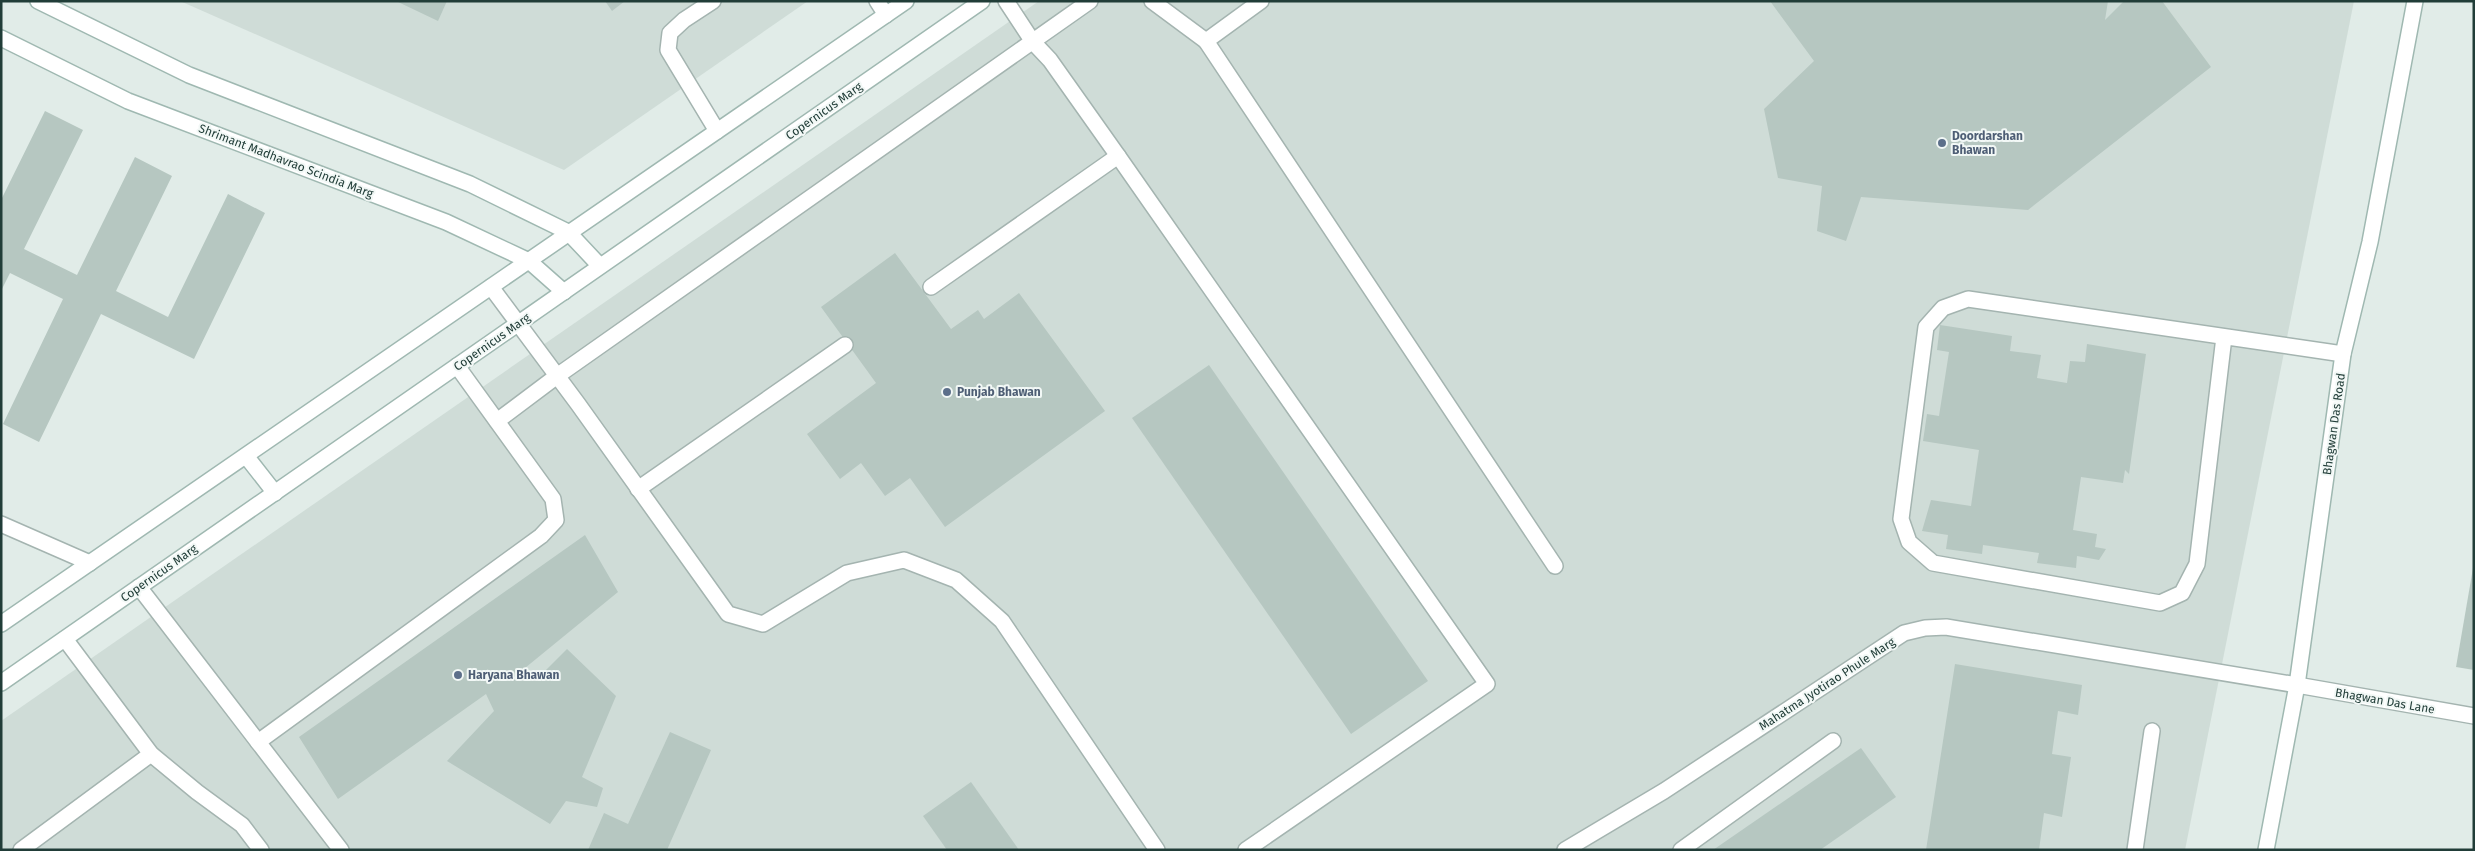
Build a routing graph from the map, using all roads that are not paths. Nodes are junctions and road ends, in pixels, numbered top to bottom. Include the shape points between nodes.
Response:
1 (38, 1) edge
2 (713, 1) edge
3 (877, 1) edge
4 (906, 1) edge
5 (982, 1) edge
6 (1006, 1) edge
7 (1090, 1) edge
8 (1152, 1) edge
9 (1260, 1) edge
10 (2413, 2) edge
11 (886, 15) junction
12 (1, 38) edge
13 (1033, 42) junction
14 (1206, 42) junction
15 (717, 131) junction
16 (1118, 156) junction
17 (568, 232) junction
18 (529, 261) junction
19 (600, 266) junction
20 (931, 286) dead end
21 (491, 287) junction
22 (564, 292) junction
23 (518, 324) junction
24 (2224, 337) junction
25 (845, 345) dead end
26 (2343, 354) junction
27 (457, 366) junction
28 (557, 376) junction
29 (496, 421) junction
30 (246, 456) junction
31 (638, 489) junction
32 (275, 493) junction
33 (1, 524) edge
34 (90, 562) junction
35 (1555, 566) dead end
36 (139, 587) junction
37 (1, 624) edge
38 (65, 638) junction
39 (1, 683) edge
40 (2296, 685) junction
41 (2474, 716) edge
42 (2152, 731) dead end
43 (1833, 741) dead end
44 (258, 742) junction
45 (151, 754) junction
46 (21, 850) edge
47 (261, 850) edge
48 (341, 850) edge
49 (1157, 850) edge
50 (1246, 850) edge
51 (1564, 850) edge
52 (1681, 850) edge
53 (2135, 850) edge
54 (2266, 850) edge

1 - 17 street via 189,75 470,184
2 - 15 street via 670,33 668,50
3 - 11 street
4 - 11 street
5 - 19 street, Copernicus Marg
6 - 13 street
7 - 13 street
8 - 14 street
9 - 14 street
10 - 26 street, Bhagwan Das Road via 2370,242
11 - 15 street
12 - 18 street, Shrimant Madhavrao Scindia Marg via 128,101 446,222
13 - 16 street via 1050,60
13 - 28 street
14 - 35 street
15 - 17 street
16 - 20 street
16 - 50 street via 1487,684
17 - 18 street
17 - 19 street
18 - 21 street
18 - 22 street, Shrimant Madhavrao Scindia Marg
19 - 22 street, Copernicus Marg
21 - 23 street
21 - 30 street
22 - 23 street, Copernicus Marg
23 - 27 street, Copernicus Marg
23 - 28 street
24 - 24 street via 1968,299 1943,308 1926,327 1901,519 1909,542 1933,563 2160,603 2182,592 2197,564
24 - 26 street
25 - 31 street
26 - 40 street, Bhagwan Das Road
27 - 29 street
27 - 32 street, Copernicus Marg
28 - 29 street
28 - 31 street
29 - 44 street via 553,499 556,520 542,536
30 - 32 street
30 - 34 street
31 - 49 street via 728,614 763,624 847,573 904,560 956,580 1002,621
32 - 36 street, Copernicus Marg
33 - 34 street
34 - 37 street
36 - 38 street, Copernicus Marg
36 - 44 street
38 - 39 street, Copernicus Marg
38 - 45 street
40 - 41 street, Bhagwan Das Lane
40 - 51 street, Mahatma Jyotirao Phule Marg via 1946,627 1924,628 1904,633 1664,791
40 - 54 street, Bhagwan Das Road
42 - 53 street
43 - 52 street
44 - 48 street
45 - 46 street
45 - 47 street via 242,825

